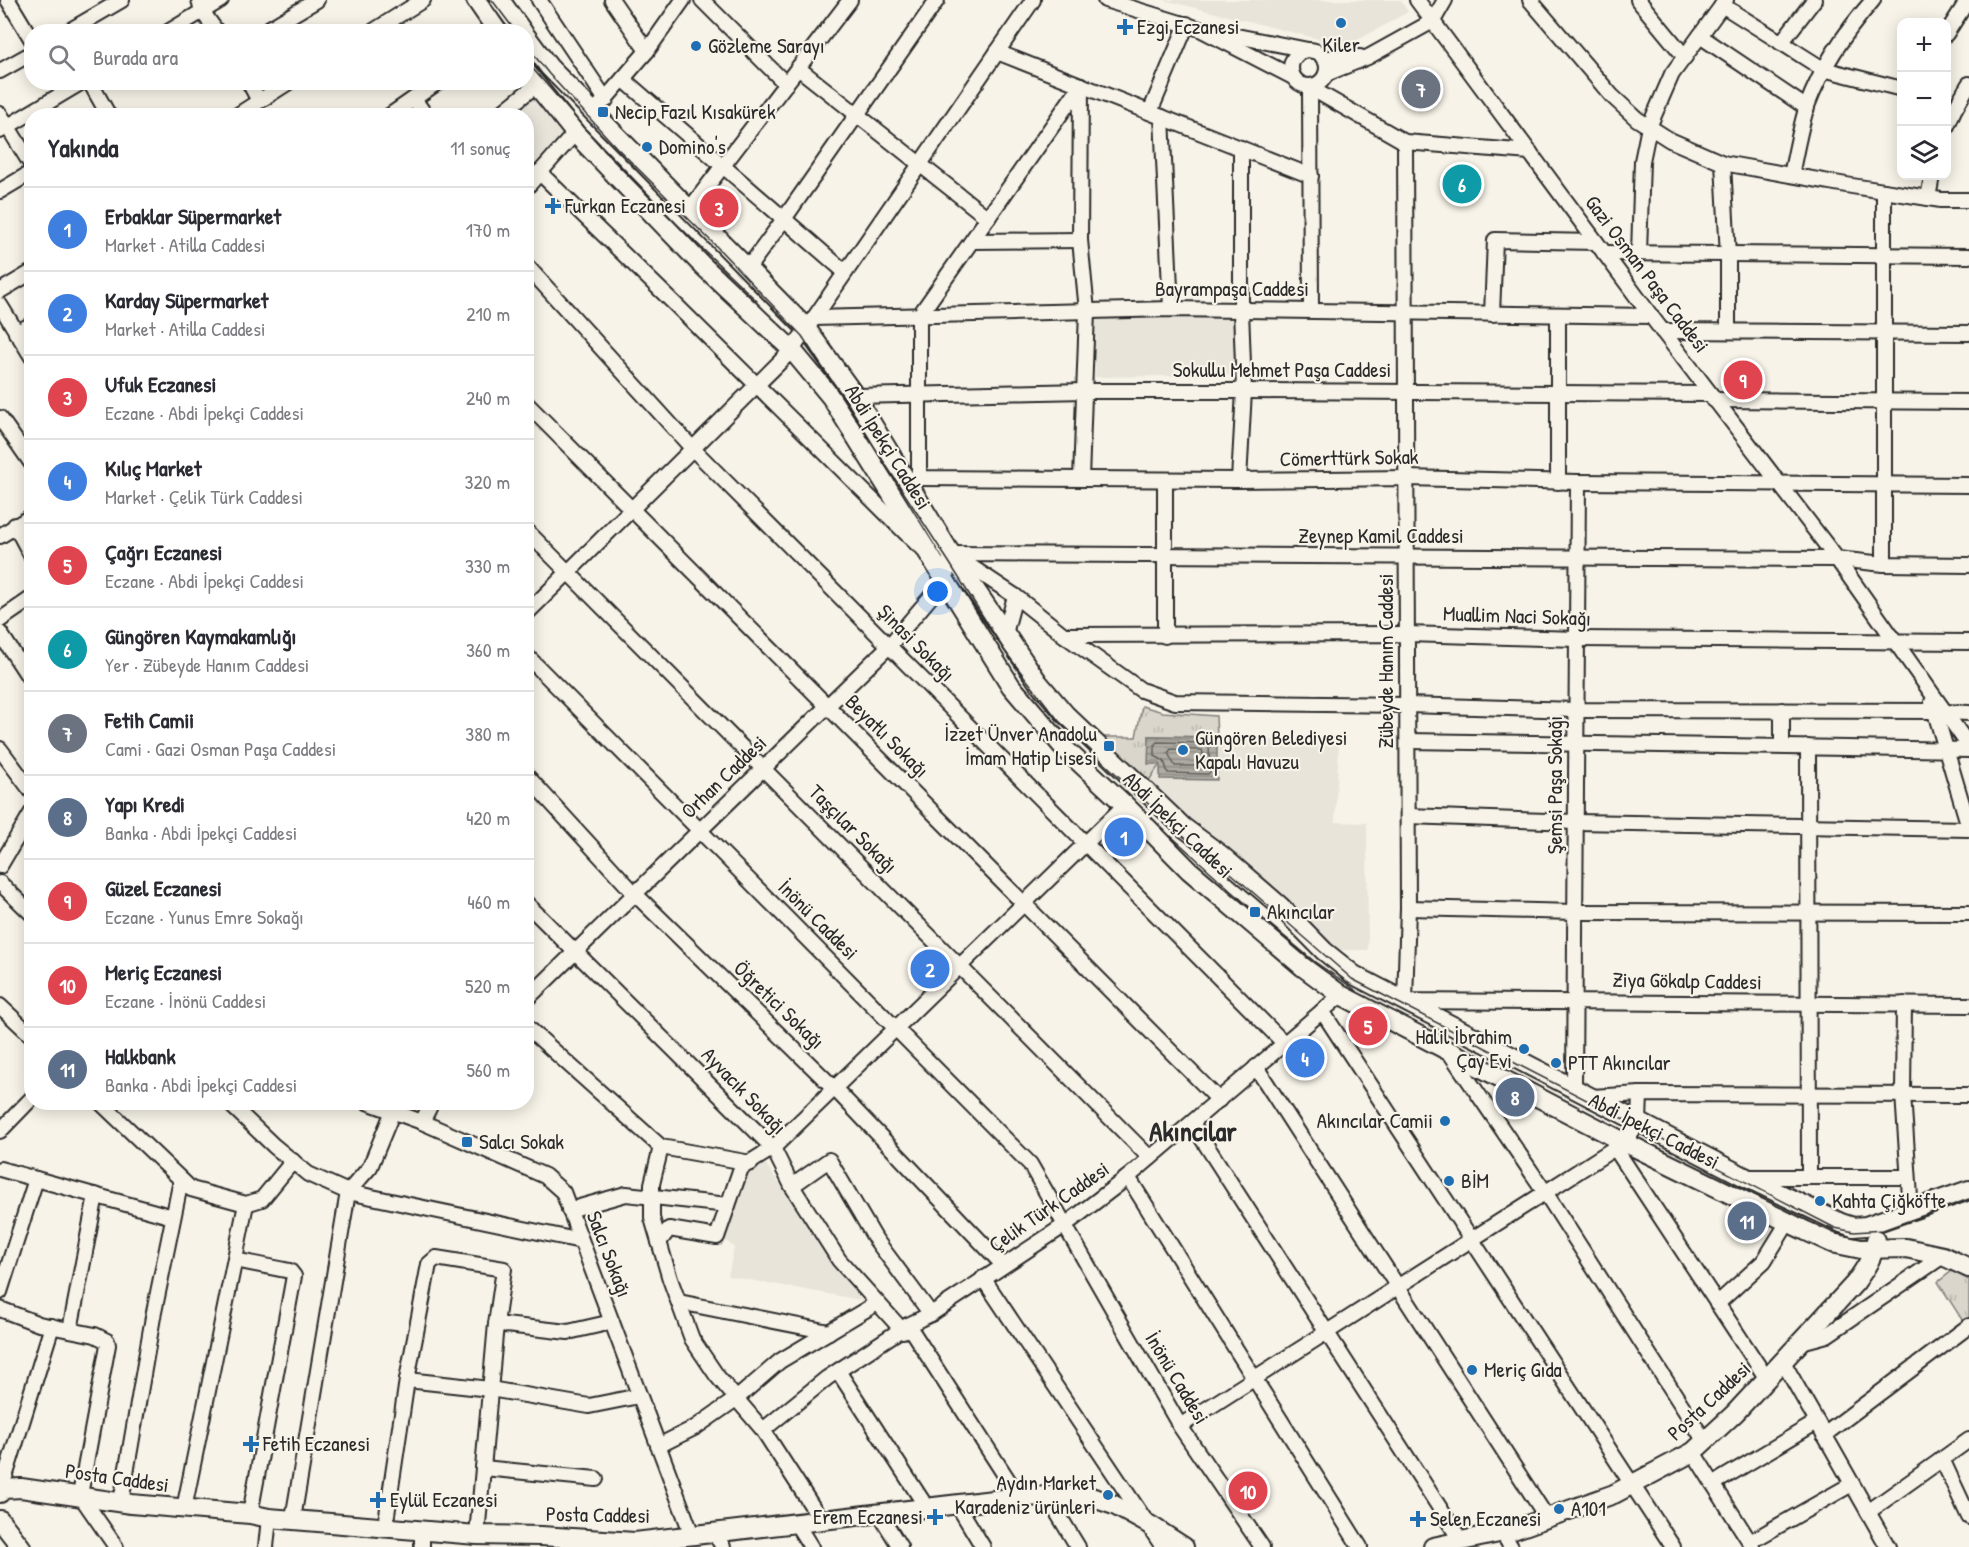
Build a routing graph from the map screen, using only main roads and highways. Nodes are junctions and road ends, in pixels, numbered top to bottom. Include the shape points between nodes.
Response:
1 (476, 0) edge
2 (500, 0) edge
3 (492, 24) edge
4 (517, 24) edge
5 (534, 47) edge
6 (534, 82) edge
7 (1969, 1190) edge
8 (1866, 1226) junction
9 (1875, 1249) junction
10 (1969, 1268) edge
11 (0, 1493) edge
12 (3, 1530) edge
13 (422, 1539) edge
14 (718, 1540) edge
15 (1506, 1540) edge
16 (21, 1547) edge
17 (1184, 1547) edge
18 (1433, 1547) edge

1 - 3 main road
2 - 4 main road
5 - 8 main road, Abdi İpekçi Caddesi via 549,67 600,106 689,210 810,323 951,554 1038,682 1066,715 1183,827 1280,906 1354,975 1745,1177 1841,1223
6 - 9 main road, Abdi İpekçi Caddesi via 575,133 701,264 792,350 831,396 1011,686 1064,748 1189,870 1341,995 1448,1049 1619,1145 1833,1243
7 - 8 main road, Abdi İpekçi Caddesi
8 - 9 main road via 1875,1237
9 - 10 main road, Abdi İpekçi Caddesi via 1906,1248 1943,1256
9 - 15 main road, Posta Caddesi via 1855,1283 1735,1413 1698,1446 1614,1494 1546,1518
11 - 13 main road, Posta Caddesi via 21,1488 184,1509 385,1528
12 - 16 main road
13 - 14 main road, Posta Caddesi via 477,1535 635,1542 692,1534
14 - 17 main road, Posta Caddesi via 796,1523 1019,1497 1085,1495 1114,1505
15 - 18 main road, Posta Caddesi via 1461,1541

